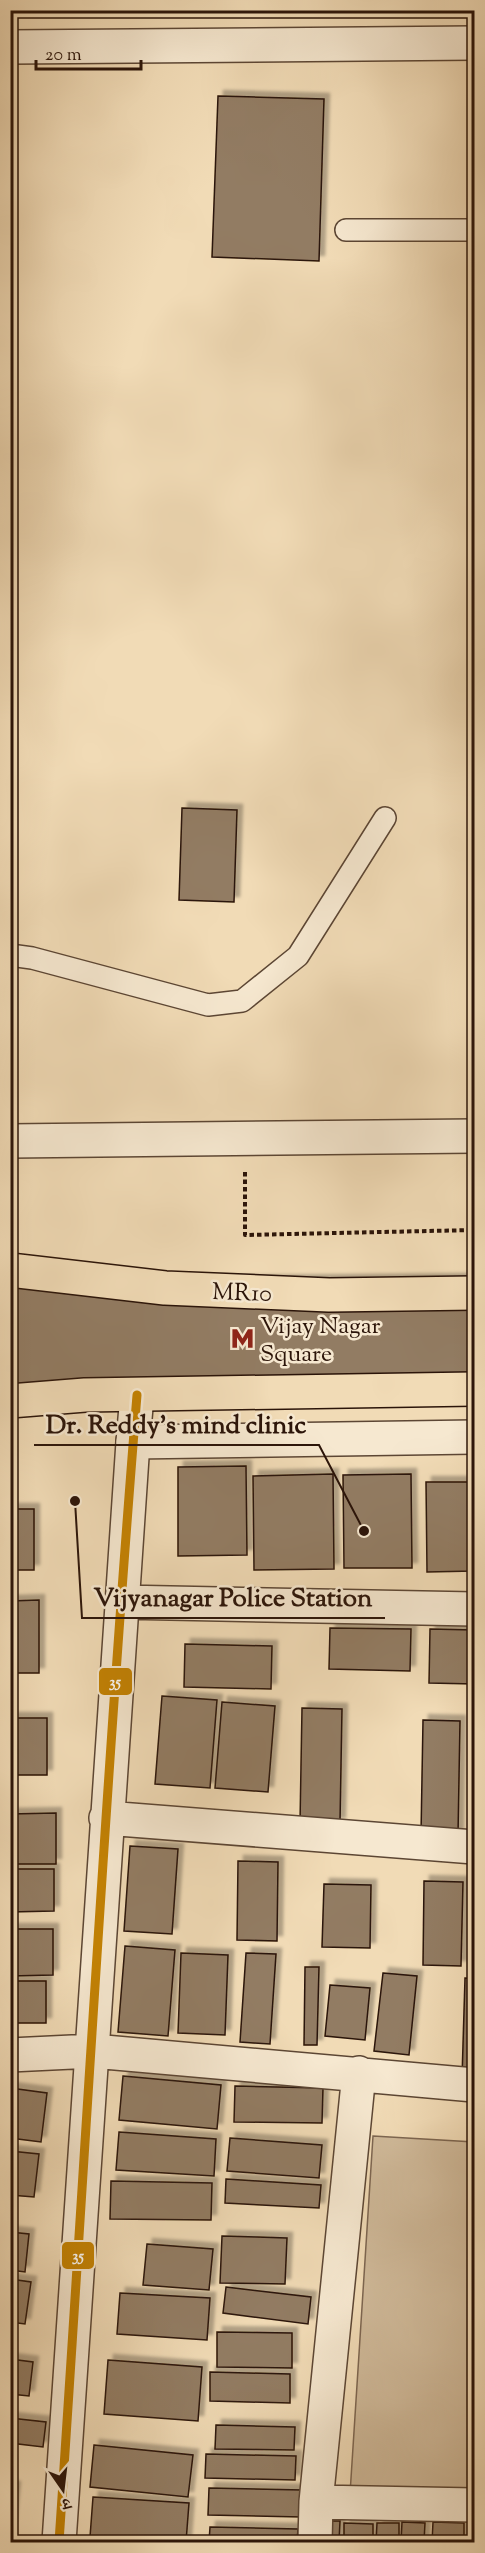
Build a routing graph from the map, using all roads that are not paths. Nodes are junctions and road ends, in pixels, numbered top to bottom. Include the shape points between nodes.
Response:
1 (474, 43) edge
2 (10, 46) edge
3 (346, 230) dead end
4 (474, 230) edge
5 (385, 818) dead end
6 (10, 955) edge
7 (474, 1136) edge
8 (10, 1141) edge
9 (10, 1270) edge
10 (474, 1293) edge
11 (474, 1389) edge
12 (137, 1395) junction
13 (10, 1401) edge
14 (474, 1437) edge
15 (133, 1442) junction
16 (122, 1602) junction
17 (474, 1609) edge
18 (106, 1818) junction
19 (474, 1846) edge
20 (93, 2051) junction
21 (10, 2055) edge
22 (359, 2073) junction
23 (474, 2085) edge
24 (316, 2502) junction
25 (474, 2505) edge
26 (59, 2542) edge
27 (315, 2542) edge

1 - 2 street
3 - 4 lane
5 - 6 lane via 297,956 242,1001 208,1005
7 - 8 street
9 - 10 main road, MR10 via 165,1288 328,1295
11 - 12 main road
12 - 13 main road
12 - 15 street
14 - 15 street
15 - 16 street
16 - 17 street
16 - 18 street
18 - 19 street
18 - 20 street
20 - 21 street
20 - 22 street
20 - 26 street
22 - 23 street
22 - 24 street
24 - 25 street
24 - 27 street

